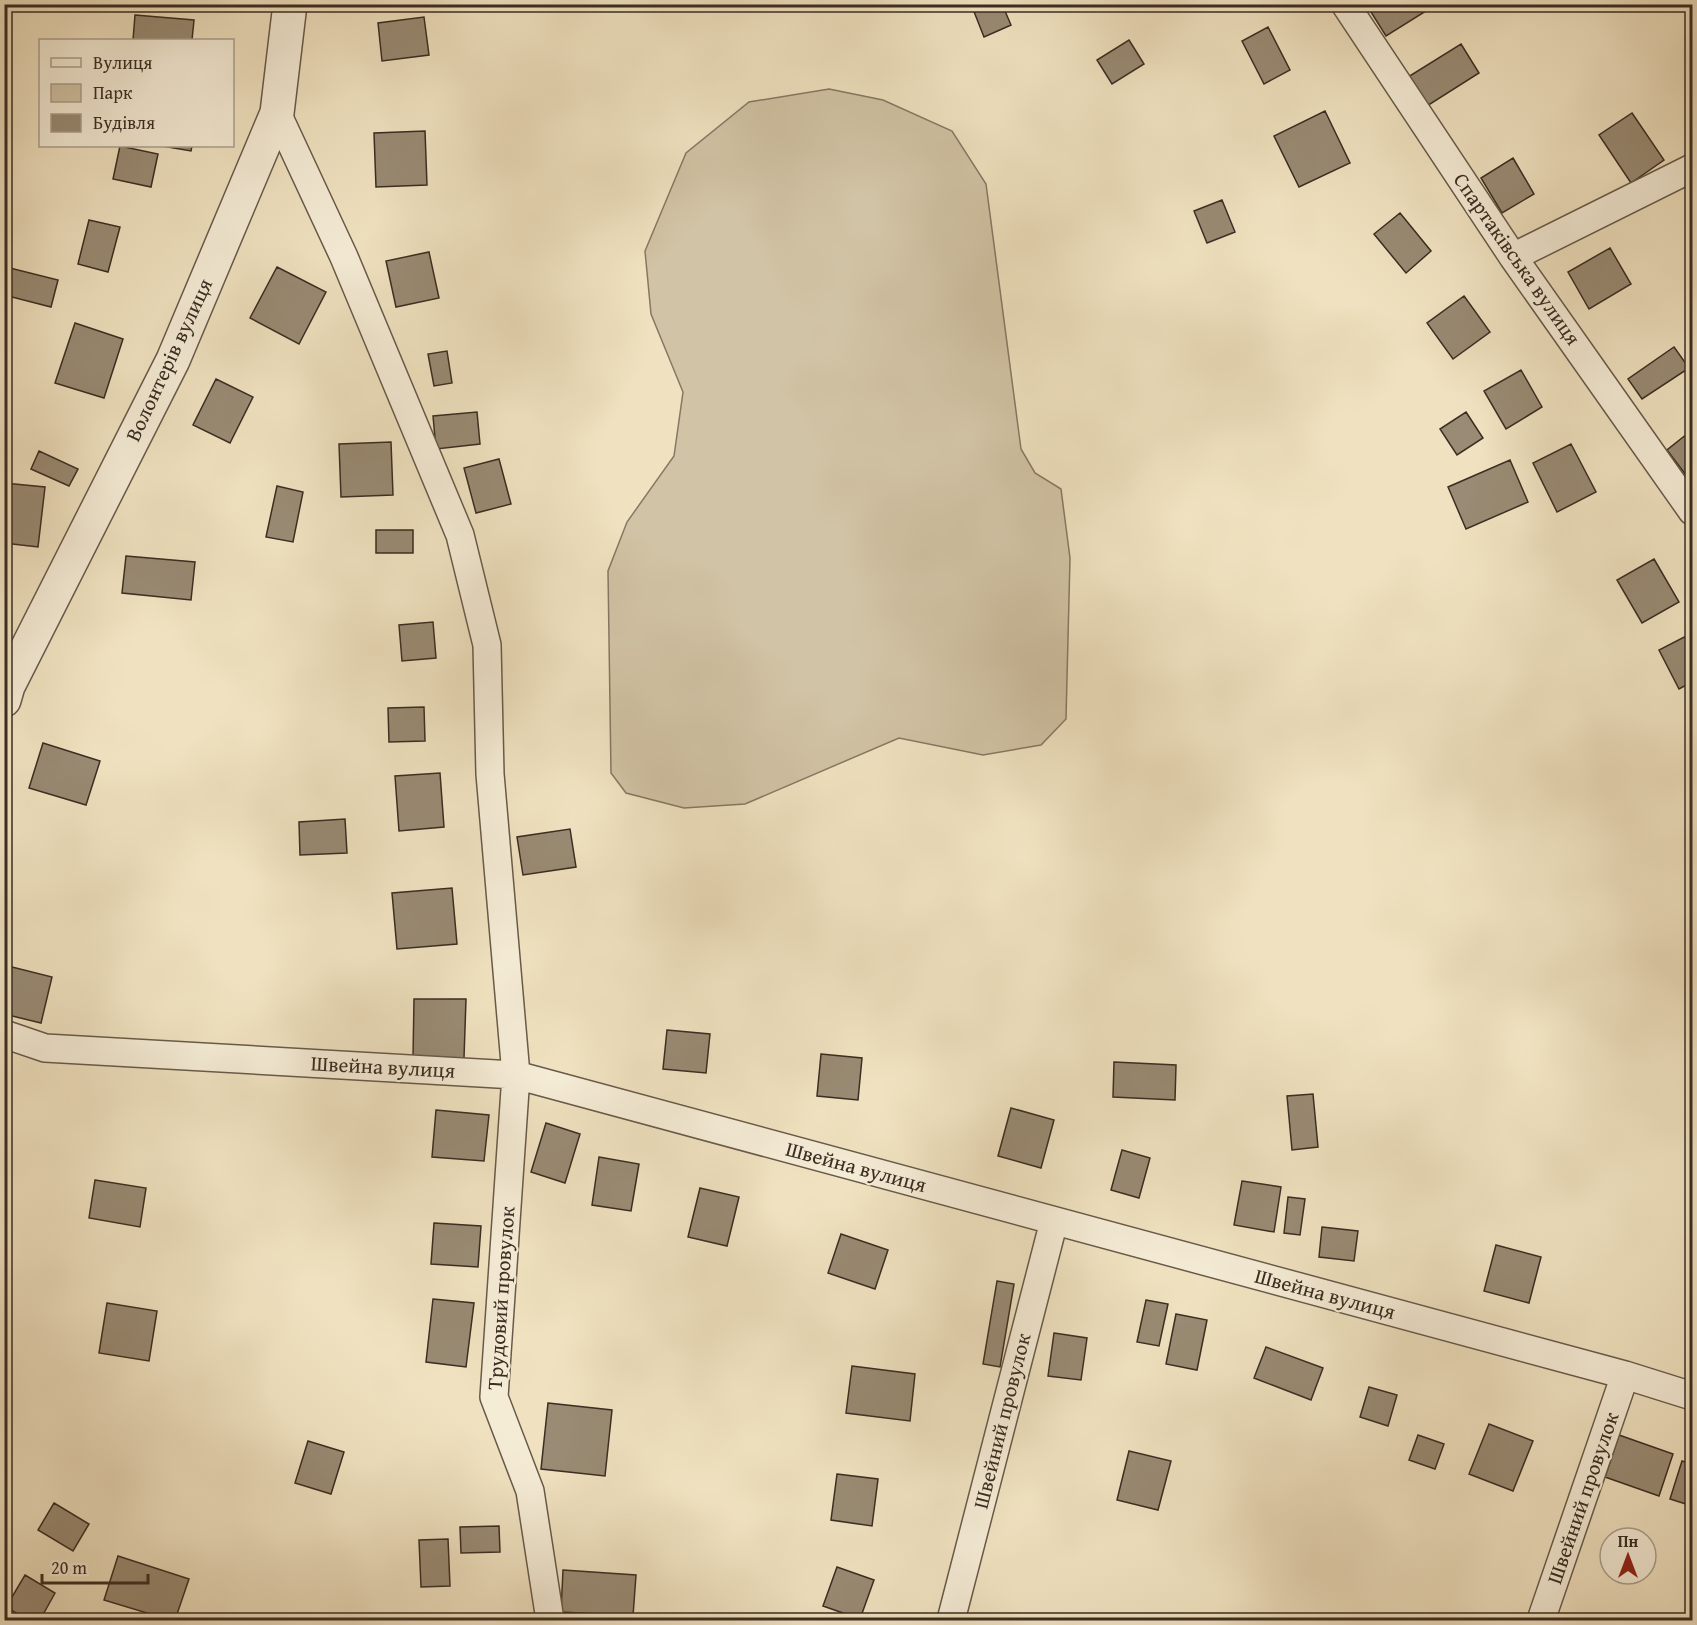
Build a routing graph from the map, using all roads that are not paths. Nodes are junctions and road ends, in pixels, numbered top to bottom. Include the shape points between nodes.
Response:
1 (290, 4) edge
2 (1345, 4) edge
3 (277, 112) junction
4 (1692, 168) edge
5 (1514, 257) junction
6 (1692, 511) edge
7 (4, 700) edge
8 (4, 1034) edge
9 (516, 1075) junction
10 (1054, 1221) junction
11 (1625, 1375) junction
12 (1692, 1396) edge
13 (550, 1620) edge
14 (951, 1620) edge
15 (1541, 1620) edge

1 - 3 street, Волонтерів вулиця
2 - 5 street, Спартаківська вулиця
3 - 7 street, Волонтерів вулиця via 173,360
3 - 9 street, Трудовий провулок via 344,257 460,534 487,645 490,774
4 - 5 street
5 - 6 street, Спартаківська вулиця
8 - 9 street, Швейна вулиця via 45,1048
9 - 10 street, Швейна вулиця
9 - 13 street, Трудовий провулок via 494,1397 530,1491
10 - 11 street, Швейна вулиця
10 - 14 street, Швейний провулок
11 - 12 street, Швейна вулиця
11 - 15 street, Швейний провулок

